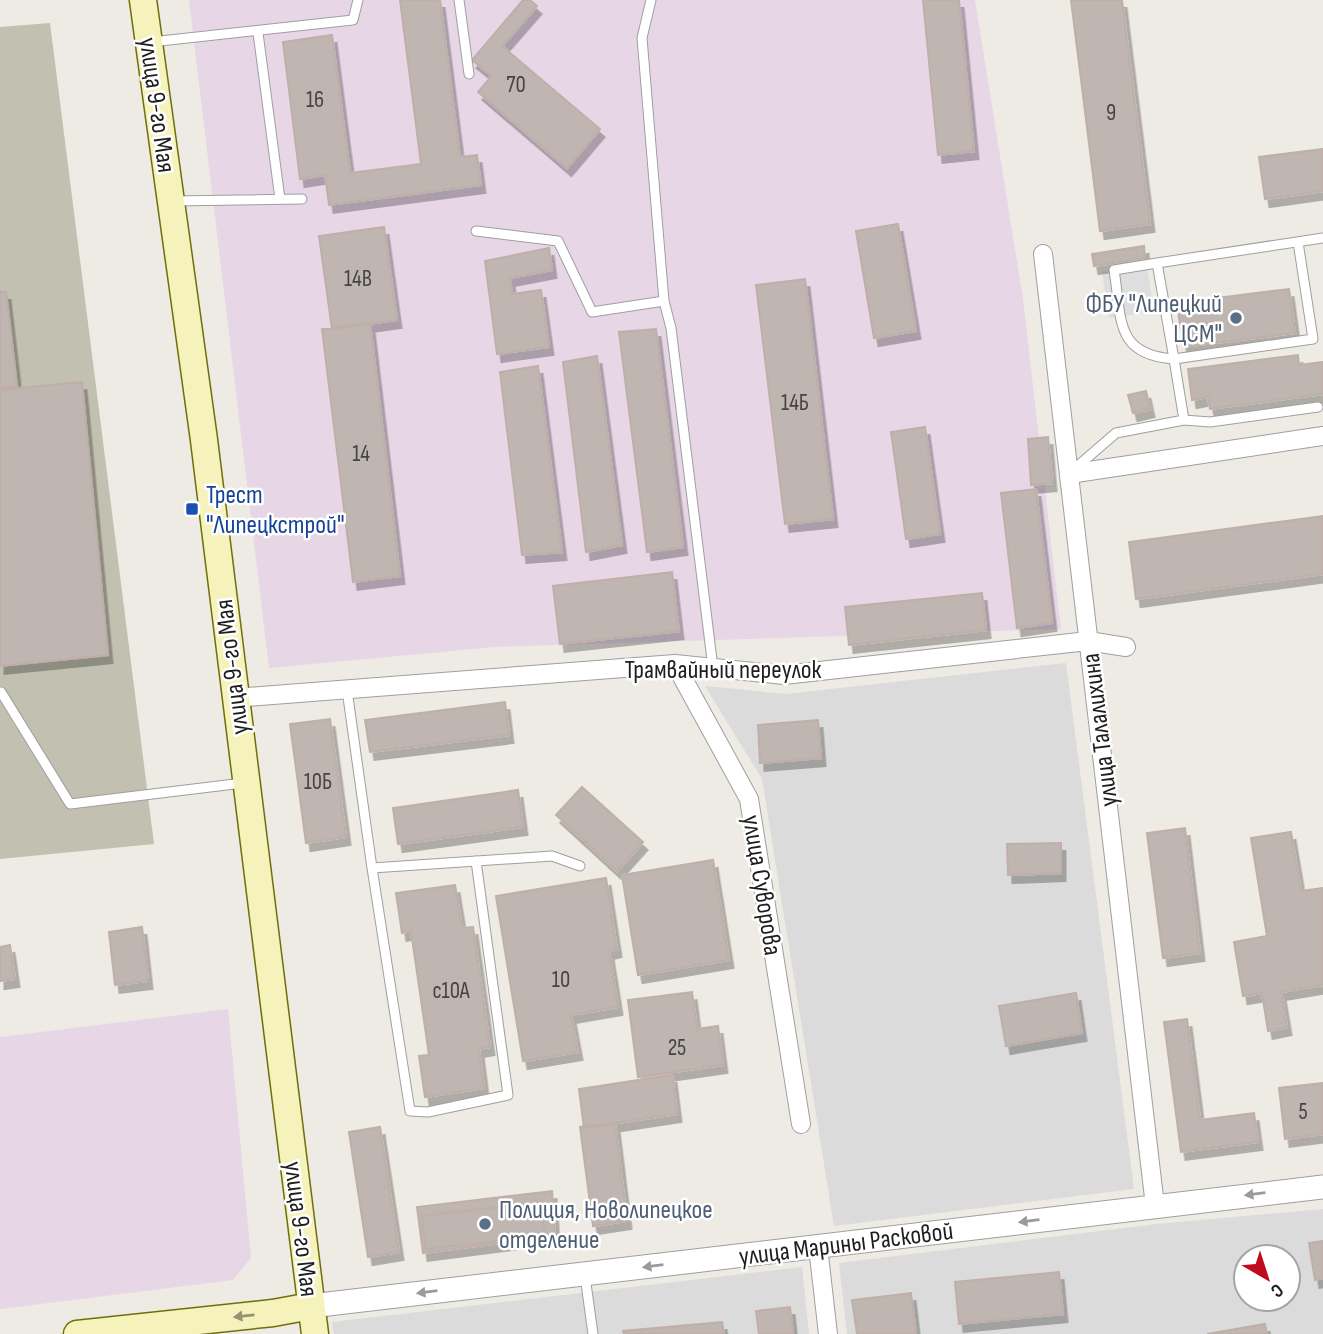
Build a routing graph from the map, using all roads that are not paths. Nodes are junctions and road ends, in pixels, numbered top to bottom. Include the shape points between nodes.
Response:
1 (144, 0) edge
2 (358, 0) edge
3 (459, 0) edge
4 (650, 0) edge
5 (258, 33) junction
6 (149, 42) junction
7 (468, 74) dead end
8 (302, 199) dead end
9 (280, 200) junction
10 (171, 201) junction
11 (476, 231) dead end
12 (1323, 238) edge
13 (1298, 242) junction
14 (1043, 254) dead end
15 (1157, 263) junction
16 (664, 301) junction
17 (1174, 359) junction
18 (1318, 407) dead end
19 (1184, 420) junction
20 (1323, 436) edge
21 (1069, 474) junction
22 (1088, 641) junction
23 (1126, 647) dead end
24 (675, 664) junction
25 (713, 668) junction
26 (347, 690) junction
27 (1, 692) edge
28 (234, 698) junction
29 (245, 782) junction
30 (476, 861) junction
31 (580, 866) dead end
32 (372, 867) junction
33 (801, 1124) dead end
34 (1323, 1187) edge
35 (1155, 1206) junction
36 (818, 1247) junction
37 (585, 1274) junction
38 (311, 1306) junction
39 (161, 1329) edge
40 (77, 1334) edge
41 (315, 1334) edge
42 (593, 1334) edge
43 (828, 1334) edge

1 - 6 main road, улица 9-го Мая
2 - 5 lane via 353,20
3 - 7 lane
4 - 16 lane via 642,38
5 - 6 lane
5 - 9 lane
6 - 10 main road, улица 9-го Мая
8 - 9 lane
9 - 10 lane
10 - 28 main road, улица 9-го Мая
11 - 16 lane via 558,241 592,312
12 - 13 lane
13 - 15 lane
13 - 17 lane via 1312,339
14 - 21 street, улица Талалихина
15 - 17 lane
15 - 17 lane via 1114,270 1121,316 1132,346 1145,354
16 - 25 lane
17 - 19 lane
18 - 19 lane via 1210,422
19 - 21 lane via 1116,433
20 - 21 street
21 - 22 street, улица Талалихина
22 - 23 street, Трамвайный переулок
22 - 25 street, Трамвайный переулок via 784,675
22 - 35 street, улица Талалихина
24 - 25 street, Трамвайный переулок
24 - 26 street, Трамвайный переулок
24 - 33 street, улица Суворова via 749,799
26 - 28 street, Трамвайный переулок
26 - 32 lane
27 - 29 lane via 71,804
28 - 29 main road, улица 9-го Мая
29 - 38 main road, улица 9-го Мая
30 - 31 lane via 552,856
30 - 32 lane
30 - 32 lane via 508,1095 428,1112 410,1111
34 -> 35 street, улица Марины Расковой
35 -> 36 street, улица Марины Расковой
36 -> 37 street, улица Марины Расковой
36 - 43 street
37 -> 38 street, улица Марины Расковой
37 - 42 lane
38 -> 39 main road, улица Марины Расковой
38 - 41 main road, улица 9-го Мая
39 - 40 main road, улица Марины Расковой

